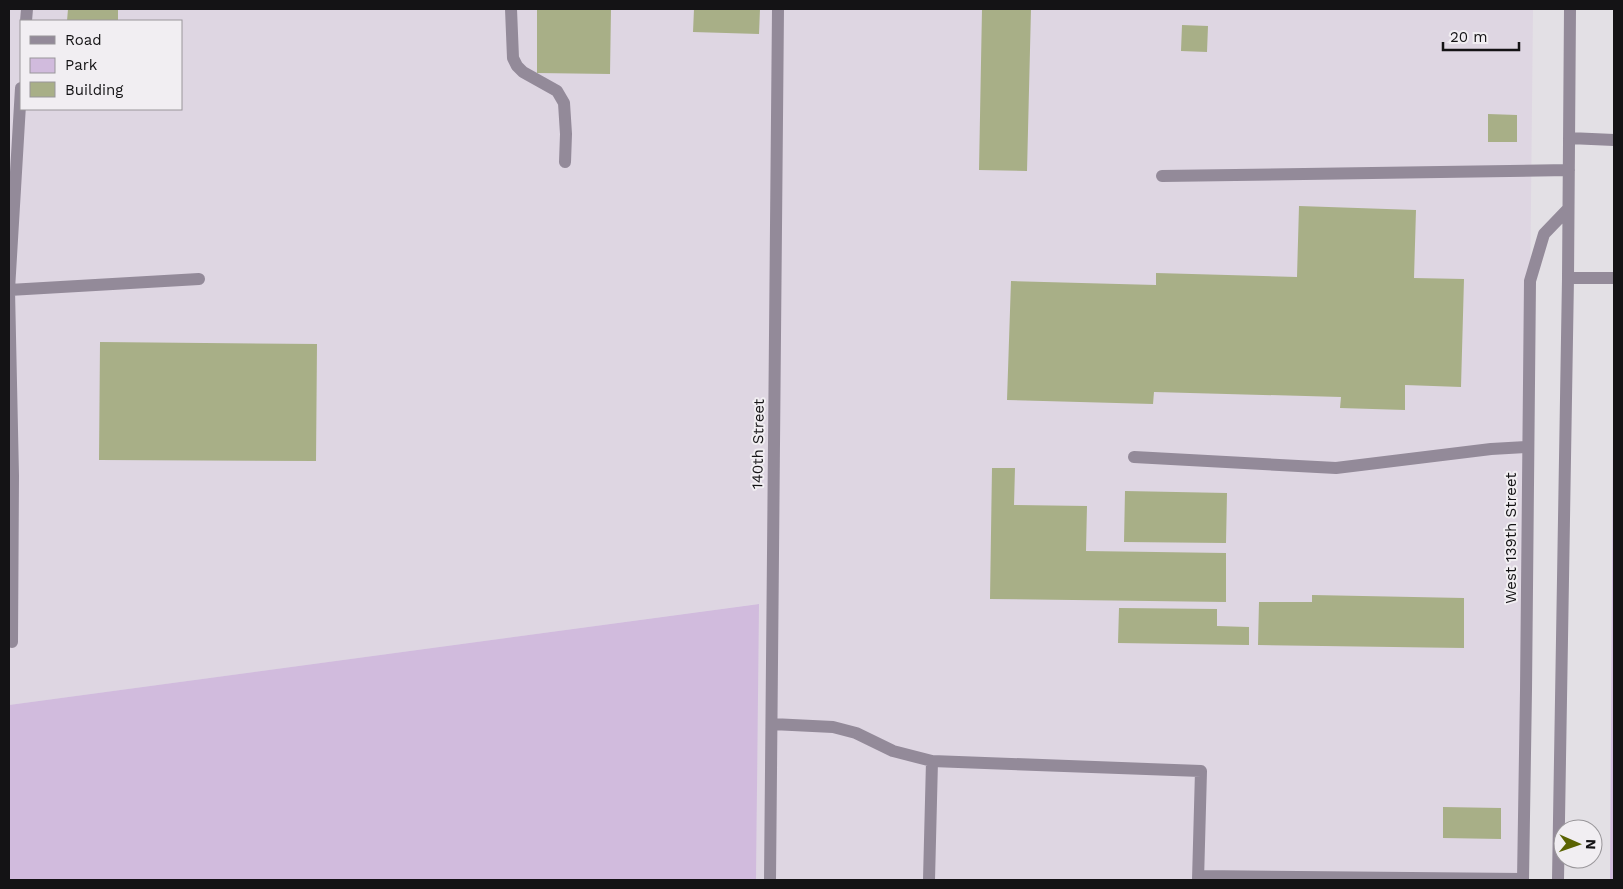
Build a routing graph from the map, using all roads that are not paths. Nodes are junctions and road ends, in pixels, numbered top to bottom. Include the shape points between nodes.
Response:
1 (512, 9) edge
2 (778, 9) edge
3 (1570, 9) edge
4 (20, 105) edge
5 (1569, 138) junction
6 (1614, 140) edge
7 (565, 162) dead end
8 (1569, 170) junction
9 (1162, 176) dead end
10 (1568, 209) junction
11 (1568, 278) junction
12 (1614, 278) edge
13 (199, 279) dead end
14 (9, 290) edge
15 (1528, 447) junction
16 (1134, 457) dead end
17 (12, 642) dead end
18 (772, 724) junction
19 (932, 761) junction
20 (1198, 878) edge
21 (770, 880) edge
22 (929, 880) edge
23 (1523, 880) edge
24 (1558, 880) edge

1 - 7 street via 513,58 517,66 557,91 564,103
2 - 18 street, 140th Street
3 - 5 street
4 - 14 street
5 - 6 street
5 - 8 street
8 - 9 street
8 - 10 street
10 - 11 street
10 - 15 street, West 139th Street via 1544,234 1530,281
11 - 12 street
11 - 24 street
13 - 14 street
14 - 17 street
15 - 16 street via 1336,468
15 - 23 street, West 139th Street
18 - 19 street via 833,727 856,733 893,751
18 - 21 street, 140th Street
19 - 20 street via 1201,772
19 - 22 street
20 - 23 street

